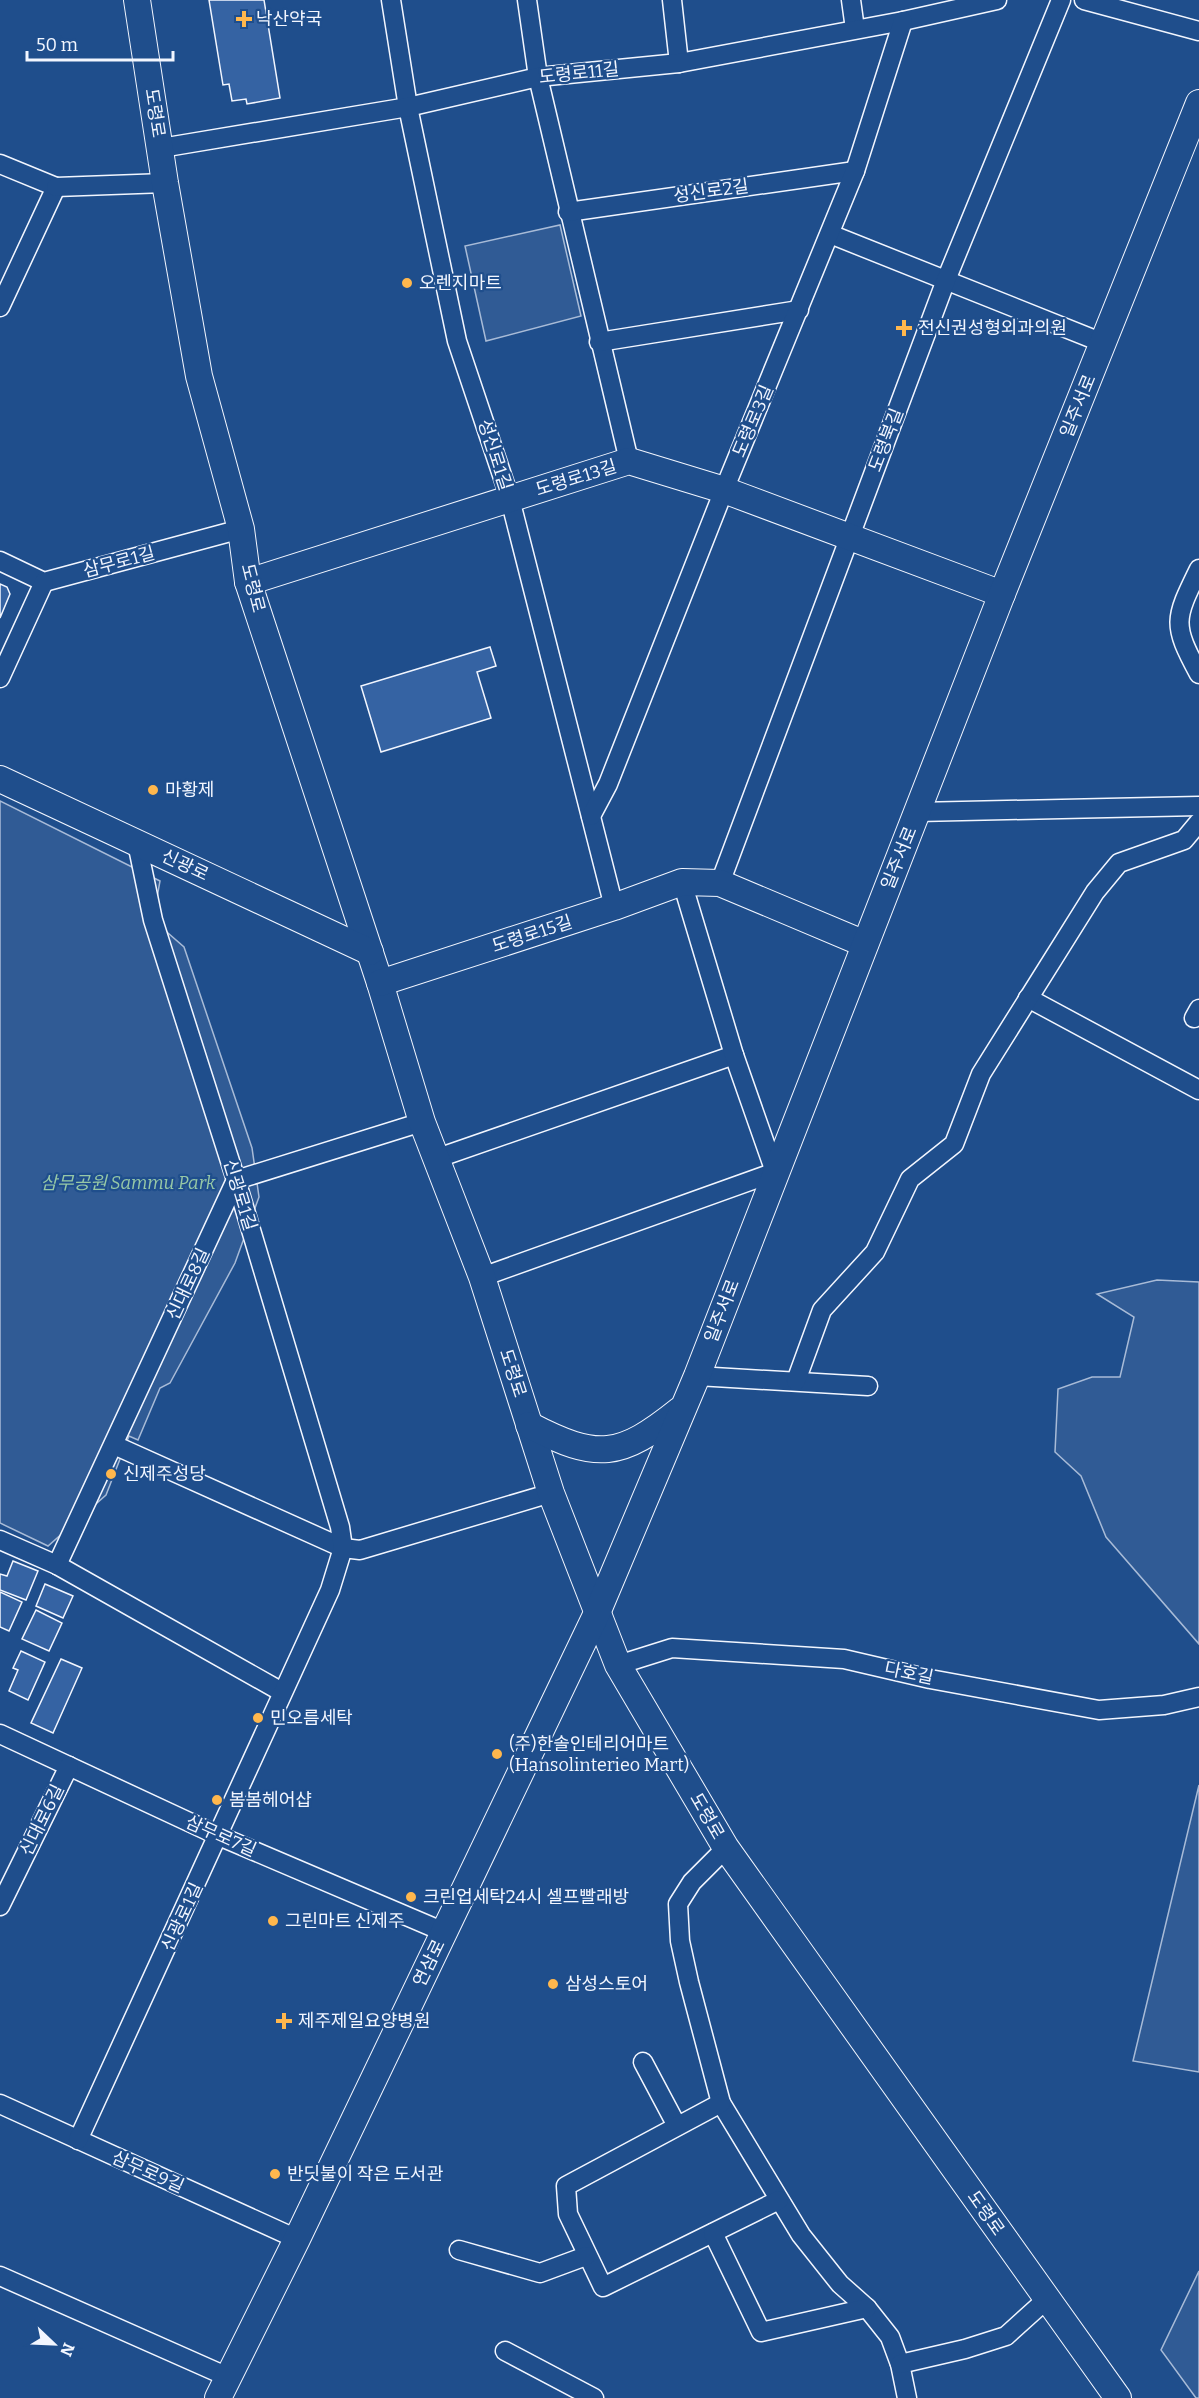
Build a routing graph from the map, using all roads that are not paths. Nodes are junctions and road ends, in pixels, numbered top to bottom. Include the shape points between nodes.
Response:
1 (137, 0) edge
2 (391, 0) edge
3 (527, 0) edge
4 (672, 0) edge
5 (851, 0) edge
6 (997, 0) edge
7 (1061, 0) edge
8 (1084, 0) edge
9 (903, 21) junction
10 (855, 29) junction
11 (1199, 31) edge
12 (679, 63) junction
13 (538, 76) junction
14 (1199, 103) edge
15 (408, 107) junction
16 (161, 148) junction
17 (0, 164) edge
18 (855, 171) junction
19 (165, 183) junction
20 (56, 188) junction
21 (568, 212) junction
22 (830, 234) junction
23 (946, 280) junction
24 (0, 307) edge
25 (799, 310) junction
26 (599, 342) junction
27 (1103, 343) junction
28 (629, 461) junction
29 (724, 490) junction
30 (510, 499) junction
31 (241, 530) junction
32 (848, 538) junction
33 (0, 561) edge
34 (1199, 569) edge
35 (44, 582) junction
36 (248, 582) junction
37 (1002, 594) junction
38 (1199, 674) edge
39 (0, 678) edge
40 (0, 779) edge
41 (1199, 806) edge
42 (917, 812) junction
43 (591, 816) junction
44 (1199, 822) edge
45 (137, 843) junction
46 (682, 882) junction
47 (720, 883) junction
48 (614, 907) junction
49 (865, 944) junction
50 (370, 952) junction
51 (380, 983) junction
52 (1028, 998) junction
53 (735, 1055) junction
54 (1199, 1090) edge
55 (422, 1122) junction
56 (435, 1160) junction
57 (776, 1172) junction
58 (236, 1180) junction
59 (482, 1277) junction
60 (697, 1376) junction
61 (796, 1381) junction
62 (868, 1386) dead end
63 (683, 1408) junction
64 (529, 1425) junction
65 (114, 1445) junction
66 (551, 1493) junction
67 (0, 1540) edge
68 (343, 1548) junction
69 (57, 1565) junction
70 (597, 1613) junction
71 (618, 1665) junction
72 (282, 1692) junction
73 (1199, 1697) edge
74 (0, 1734) edge
75 (69, 1766) junction
76 (219, 1836) junction
77 (726, 1848) junction
78 (0, 1906) edge
79 (444, 1932) junction
80 (643, 2062) dead end
81 (721, 2103) junction
82 (0, 2104) edge
83 (677, 2126) junction
84 (78, 2140) junction
85 (779, 2200) junction
86 (713, 2233) junction
87 (297, 2239) junction
88 (459, 2250) dead end
89 (586, 2256) junction
90 (0, 2276) edge
91 (1047, 2299) junction
92 (867, 2308) junction
93 (505, 2351) dead end
94 (900, 2364) junction
95 (223, 2387) edge
96 (594, 2398) edge
97 (907, 2398) edge
98 (1118, 2398) edge

1 - 16 main road, 도령로
2 - 15 street, 성신로1길
3 - 13 street
4 - 12 street
5 - 10 street
6 - 9 street, 도령로11길
7 - 23 street, 도령북길
8 - 11 street
9 - 10 street, 도령로11길
9 - 18 street, 도령로3길
10 - 12 street, 도령로11길
12 - 13 street, 도령로11길
13 - 15 street, 도령로11길
13 - 21 street
14 - 27 main road, 일주서로
15 - 16 street, 도령로11길
15 - 30 street, 성신로1길 via 457,341
16 - 19 main road, 도령로
17 - 20 street
18 - 21 street, 성신로2길
18 - 22 street, 도령로3길
19 - 20 street
19 - 31 main road, 도령로 via 199,376
20 - 24 street
21 - 26 street
22 - 23 street
22 - 25 street, 도령로3길
23 - 27 street
23 - 32 street, 도령북길
25 - 26 street
25 - 29 street, 도령로3길
26 - 28 street
27 - 37 main road, 일주서로
28 - 29 main road, 도령로13길
28 - 30 main road, 도령로13길
29 - 32 main road, 도령로13길
29 - 43 street, 도령로3길 via 608,784
30 - 36 main road, 도령로13길
30 - 43 street, 성신로1길
31 - 35 street, 삼무로1길
31 - 36 main road, 도령로
32 - 37 main road, 도령로13길
32 - 47 street, 도령북길
33 - 35 street
34 - 38 street via 1180,607 1179,638
35 - 39 street
36 - 50 main road, 도령로
37 - 42 main road, 일주서로
40 - 45 main road, 신광로
41 - 42 street
42 - 49 main road, 일주서로
43 - 48 street, 성신로1길
44 - 52 street via 1184,840 1119,863 1095,892
45 - 50 main road, 신광로
45 - 58 street, 신광로1길 via 153,920
46 - 47 main road, 도령로15길
46 - 48 main road, 도령로15길
46 - 53 street
47 - 49 main road, 도령로15길
48 - 51 main road, 도령로15길
49 - 57 main road, 일주서로
50 - 51 main road, 도령로
51 - 55 main road, 도령로
52 - 54 street
52 - 61 street via 981,1074 954,1144 910,1179 875,1252 822,1310
53 - 56 street
53 - 57 street
55 - 56 main road, 도령로
55 - 58 street
56 - 59 main road, 도령로
57 - 59 street
57 - 60 main road, 일주서로
58 - 65 street, 신대로8길
58 - 68 street, 신광로1길
59 - 64 main road, 도령로
60 - 61 street
60 - 63 main road, 일주서로
61 - 62 street
63 - 64 main road via 652,1433 613,1449 578,1447
63 - 70 main road, 일주서로
64 - 66 main road, 도령로
65 - 68 street
65 - 69 street, 신대로8길
66 - 68 street via 360,1550
66 - 70 main road, 도령로
67 - 69 street
68 - 72 street, 신광로1길 via 330,1590
69 - 72 street
70 - 71 main road, 도령로
70 - 79 main road, 연삼로
71 - 73 street, 다호길 via 672,1648 844,1659 1099,1710 1164,1705
71 - 77 main road, 도령로
72 - 76 street, 신광로1길
74 - 75 street, 삼무로7길
75 - 76 street, 삼무로7길
75 - 78 street, 신대로6길
76 - 79 street, 삼무로7길
76 - 84 street, 신광로1길
77 - 81 street via 692,1882 678,1904 680,1941
77 - 91 main road, 도령로
79 - 87 main road, 연삼로
80 - 83 street
81 - 83 street
81 - 85 street
82 - 84 street, 삼무로9길
83 - 89 street via 566,2186 568,2214
84 - 87 street, 삼무로9길
85 - 86 street
85 - 92 street via 834,2276
86 - 89 street via 603,2287
86 - 92 street via 760,2332
87 - 95 main road, 연삼로
88 - 89 street via 540,2273
90 - 95 street, 연삼로
91 - 94 street via 1006,2336
91 - 98 main road, 도령로
92 - 94 street via 890,2337
93 - 96 street
94 - 97 street

